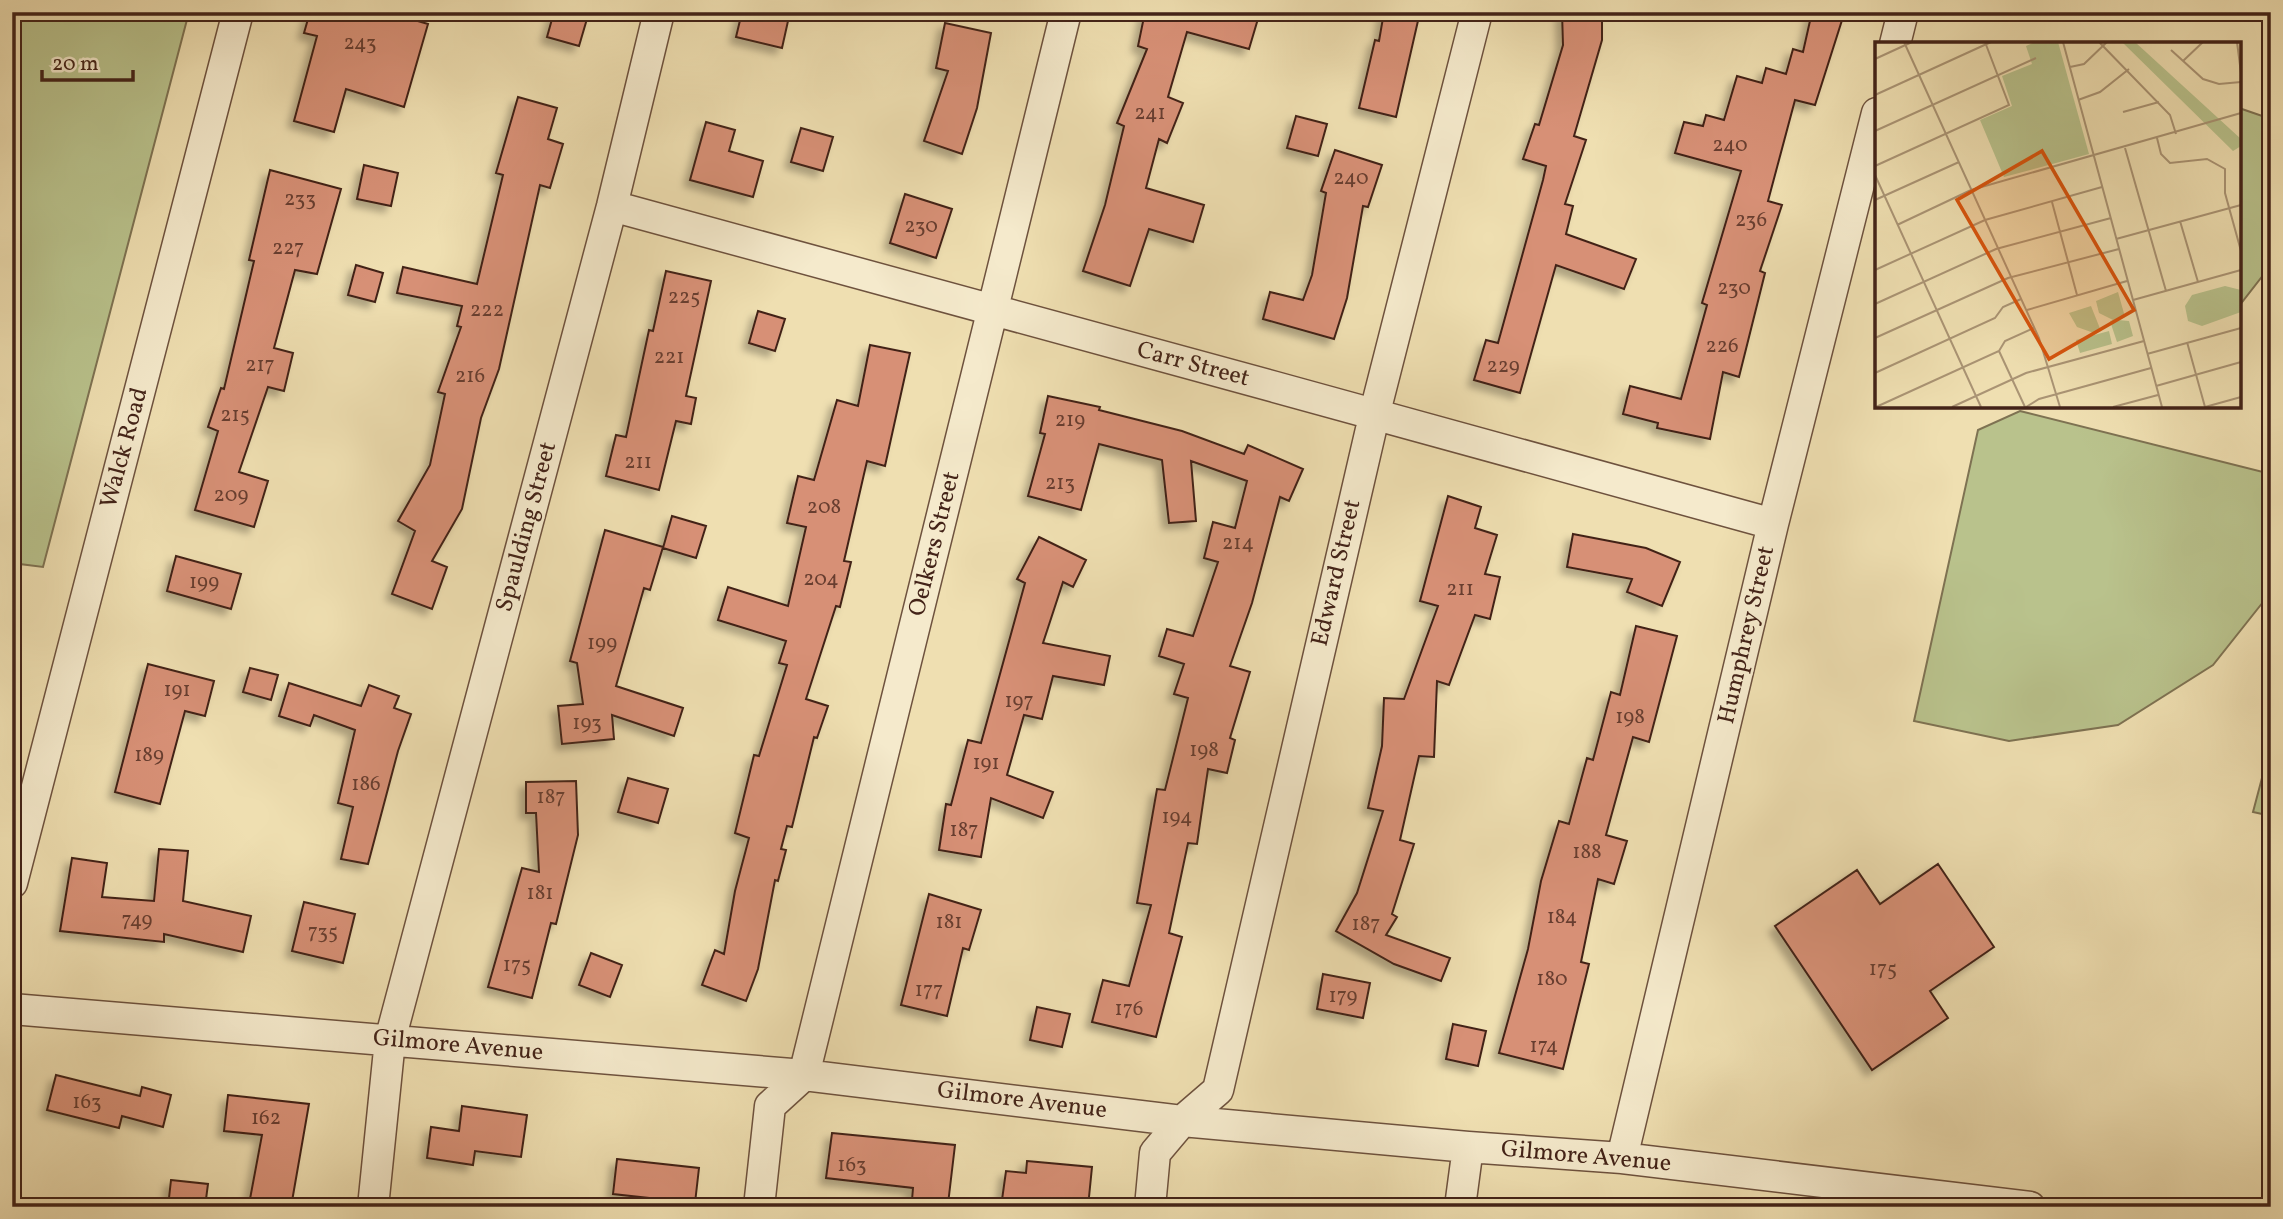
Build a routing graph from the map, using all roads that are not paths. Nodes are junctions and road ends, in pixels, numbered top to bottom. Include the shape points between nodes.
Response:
1 (238, 12) edge
2 (659, 12) edge
3 (1066, 12) edge
4 (1477, 12) edge
5 (1903, 12) edge
6 (1896, 42) edge
7 (1875, 121) edge
8 (612, 206) junction
9 (992, 312) junction
10 (1375, 412) junction
11 (1773, 524) junction
12 (12, 883) edge
13 (12, 1009) edge
14 (390, 1040) junction
15 (804, 1075) junction
16 (1182, 1121) junction
17 (1468, 1147) junction
18 (1622, 1158) junction
19 (1857, 1197) edge
20 (373, 1207) edge
21 (760, 1207) edge
22 (1150, 1207) edge
23 (1460, 1207) edge
24 (2030, 1207) edge

1 - 12 street, Walck Road
2 - 8 street, Spaulding Street
3 - 9 street, Oelkers Street
4 - 10 street, Edward Street
5 - 6 street
7 - 11 street, Humphrey Street
8 - 9 street, Carr Street
8 - 14 street, Spaulding Street
9 - 10 street, Carr Street
9 - 15 street, Oelkers Street
10 - 11 street, Carr Street
10 - 16 street, Edward Street via 1218,1090
11 - 18 street, Humphrey Street
13 - 14 street, Gilmore Avenue
14 - 15 street, Gilmore Avenue
14 - 20 street, Spaulding Street
15 - 16 street, Gilmore Avenue
15 - 21 street via 770,1106
16 - 17 street, Gilmore Avenue
16 - 22 street, Edward Street via 1155,1153
17 - 18 street, Gilmore Avenue
17 - 23 street
18 - 19 street, Gilmore Avenue
19 - 24 street, Gilmore Avenue

